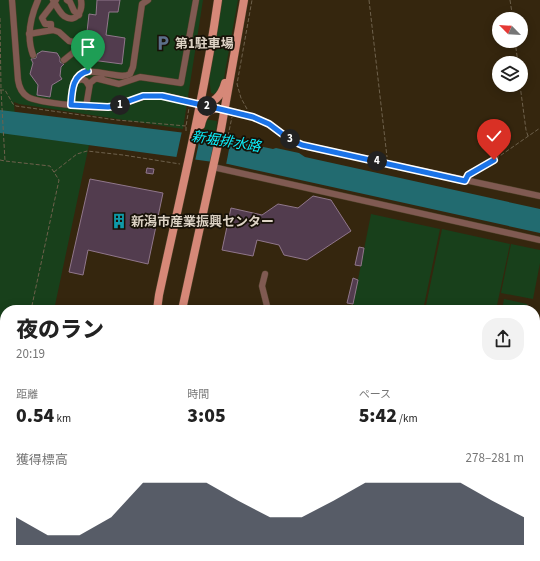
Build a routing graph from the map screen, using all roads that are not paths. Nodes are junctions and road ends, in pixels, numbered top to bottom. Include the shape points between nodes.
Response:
1 (12, 0) edge
2 (38, 0) edge
3 (67, 0) edge
4 (81, 0) edge
5 (148, 0) edge
6 (196, 0) edge
7 (218, 0) edge
8 (244, 0) edge
9 (55, 1) edge
10 (79, 16) junction
11 (50, 30) junction
12 (29, 34) junction
13 (234, 54) junction
14 (33, 55) dead end
15 (64, 60) dead end
16 (206, 76) junction
17 (74, 82) junction
18 (89, 86) junction
19 (71, 105) junction
20 (86, 107) junction
21 (213, 107) junction
22 (193, 132) junction
23 (223, 132) junction
24 (213, 166) junction
25 (540, 196) edge
26 (540, 240) edge
27 (265, 274) dead end
28 (158, 305) edge
29 (183, 305) edge
30 (267, 305) edge

1 - 19 street via 19,88 32,99
2 - 12 street via 32,13
3 - 10 street
4 - 10 street
5 - 17 street via 142,4 130,74 124,76 88,71 80,74
6 - 18 street via 181,83 140,77 119,84 99,79 92,81
7 - 16 main road
8 - 13 main road
9 - 10 street via 63,15 69,18
9 - 11 street via 42,18 45,24 51,24
11 - 12 street
11 - 15 street via 59,32 69,41 79,43 74,52
12 - 14 street
13 - 21 main road
13 - 21 main road via 222,92
16 - 21 main road
16 - 21 main road via 207,90
17 - 18 street via 82,79
17 - 19 street
18 - 20 street
19 - 20 street
20 - 21 street via 115,106 143,96 156,95
21 - 22 main road
21 - 22 main road via 204,115
21 - 23 main road
21 - 23 main road
21 - 25 street via 247,115 269,124 296,143 307,146
22 - 28 main road
23 - 24 main road
24 - 26 street
24 - 29 main road
27 - 30 street via 262,286

